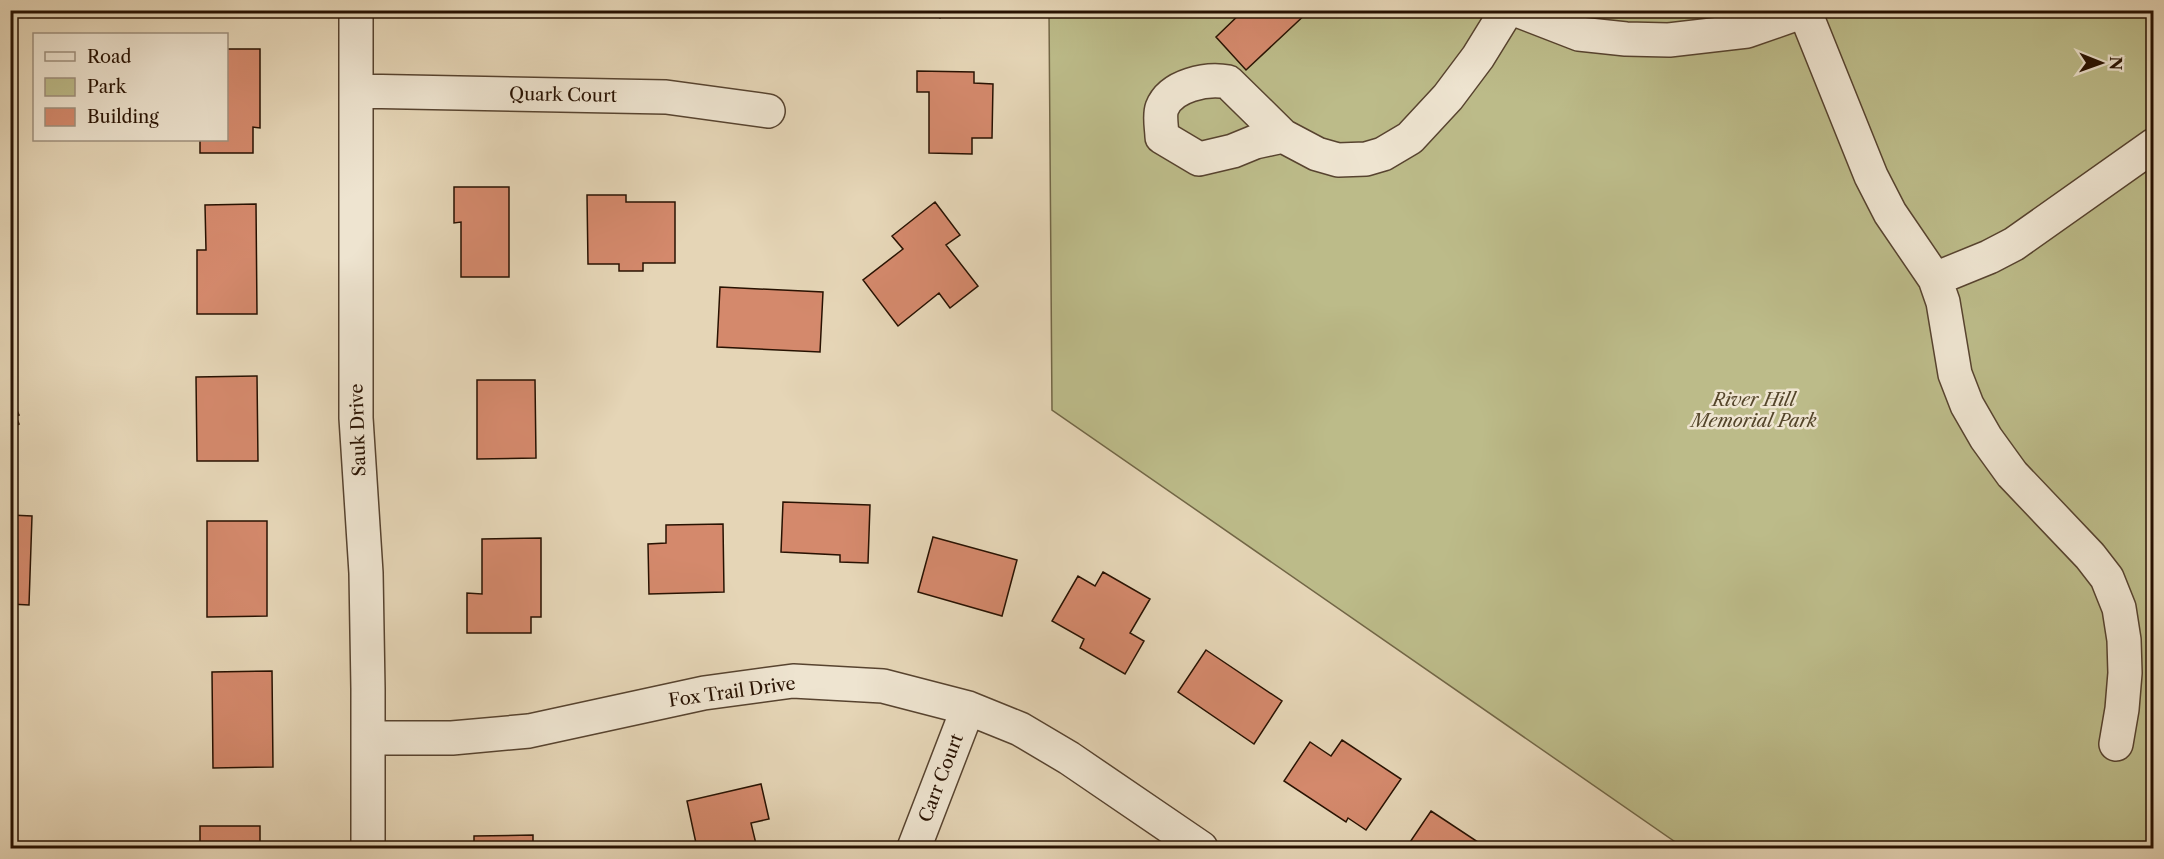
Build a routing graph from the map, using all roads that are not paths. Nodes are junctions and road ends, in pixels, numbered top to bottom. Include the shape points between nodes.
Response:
1 (356, 10) edge
2 (1507, 10) edge
3 (1517, 10) edge
4 (1806, 11) edge
5 (356, 91) junction
6 (768, 111) dead end
7 (1283, 136) dead end
8 (2154, 145) edge
9 (1935, 279) junction
10 (968, 708) junction
11 (368, 738) junction
12 (2116, 744) dead end
13 (368, 849) edge
14 (914, 849) edge
15 (1201, 849) edge

1 - 5 street, Sauk Drive
2 - 7 street via 1448,97 1410,138 1366,159 1338,160
3 - 4 street via 1579,34 1669,40 1747,31
4 - 9 street via 1871,176 1890,213
5 - 6 street, Quark Court via 666,98
5 - 11 street, Sauk Drive via 356,418 366,573
8 - 9 street via 2014,244
9 - 12 street via 1955,374 1967,405 2012,474 2107,578 2119,608 2125,673
10 - 11 street, Fox Trail Drive via 883,686 793,681 704,693 529,731 452,738
10 - 14 street, Carr Court
10 - 15 street, Fox Trail Drive via 1020,729 1069,758
11 - 13 street, Sauk Drive

